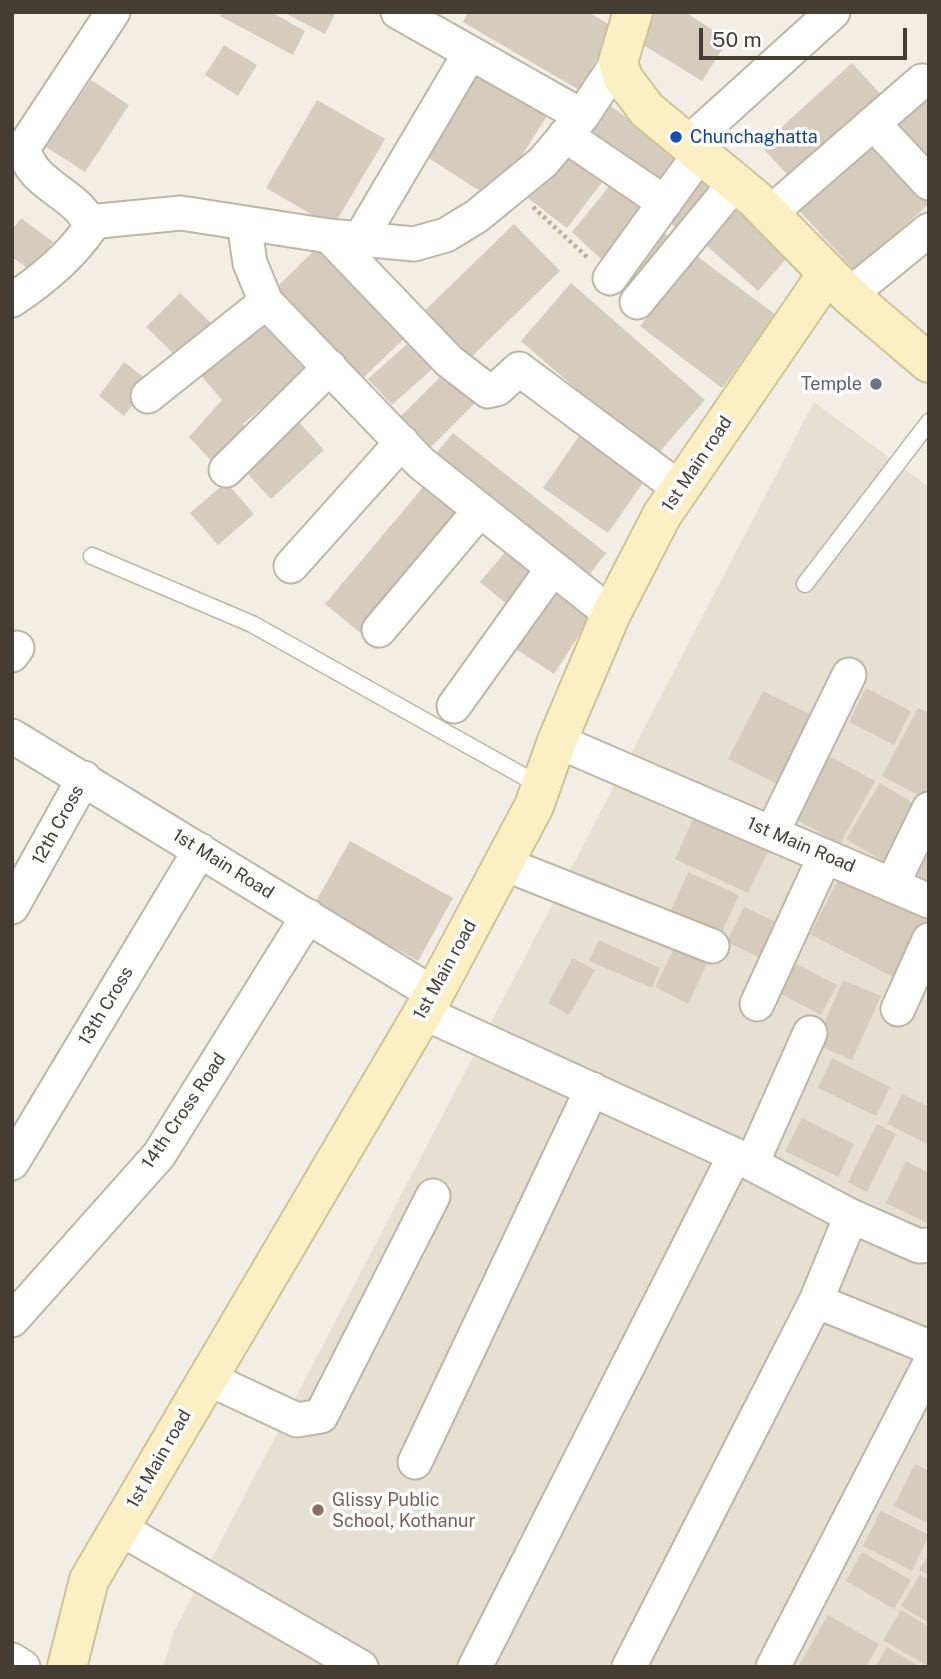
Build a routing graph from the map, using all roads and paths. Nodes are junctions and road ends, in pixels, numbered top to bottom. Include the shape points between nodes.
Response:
1 (113, 12) edge
2 (398, 12) edge
3 (633, 12) edge
4 (833, 12) edge
5 (470, 53) junction
6 (618, 62) junction
7 (922, 81) dead end
8 (873, 123) junction
9 (573, 126) junction
10 (693, 150) junction
11 (735, 183) junction
12 (929, 184) edge
13 (512, 188) junction
14 (665, 202) junction
15 (769, 214) junction
16 (89, 222) junction
17 (244, 222) junction
18 (929, 230) edge
19 (345, 237) junction
20 (599, 268) joint
21 (20, 284) edge
22 (838, 285) junction
23 (266, 302) junction
24 (636, 302) dead end
25 (929, 363) edge
26 (330, 367) junction
27 (148, 396) dead end
28 (929, 422) edge
29 (402, 442) junction
30 (226, 470) dead end
31 (680, 488) junction
32 (480, 510) junction
33 (92, 556) dead end
34 (291, 566) dead end
35 (553, 568) junction
36 (805, 584) dead end
37 (611, 614) junction
38 (379, 630) dead end
39 (849, 675) dead end
40 (454, 706) dead end
41 (12, 736) edge
42 (557, 741) junction
43 (84, 778) junction
44 (541, 786) junction
45 (929, 809) edge
46 (772, 833) junction
47 (200, 850) junction
48 (825, 856) junction
49 (502, 863) junction
50 (892, 885) junction
51 (929, 901) edge
52 (12, 908) edge
53 (308, 916) junction
54 (929, 940) edge
55 (712, 946) dead end
56 (428, 1003) junction
57 (757, 1004) dead end
58 (898, 1009) dead end
59 (810, 1033) dead end
60 (592, 1090) junction
61 (743, 1159) junction
62 (12, 1163) edge
63 (433, 1196) dead end
64 (851, 1216) junction
65 (929, 1245) edge
66 (816, 1301) junction
67 (12, 1320) edge
68 (929, 1347) edge
69 (929, 1365) edge
70 (206, 1378) junction
71 (415, 1462) dead end
72 (119, 1528) junction
73 (12, 1660) edge
74 (23, 1667) edge
75 (67, 1667) edge
76 (361, 1667) edge
77 (475, 1667) edge
78 (629, 1667) edge
79 (773, 1667) edge

1 - 16 street via 24,147 33,170
2 - 5 street
3 - 6 street
4 - 10 street
5 - 9 street
5 - 19 street
6 - 9 street
6 - 10 street via 623,78 647,110
7 - 8 street
8 - 12 street
8 - 15 street
9 - 13 street via 543,162
9 - 14 street
10 - 11 street
10 - 14 street
11 - 15 street
11 - 24 street
13 - 19 street via 446,235 414,244
13 - 20 path
14 - 20 street
15 - 22 street
16 - 17 street via 181,213
16 - 21 street via 82,240
17 - 19 street
17 - 23 street via 250,263
18 - 22 street
19 - 31 street via 449,361 488,391 519,369
22 - 25 street
22 - 31 street, 1st Main road
23 - 26 street
23 - 27 street
26 - 29 street
26 - 30 street
28 - 36 lane
29 - 32 street
29 - 34 street
31 - 37 street, 1st Main road
32 - 35 street
32 - 38 street
33 - 44 lane via 252,624
35 - 37 street
35 - 40 street
37 - 42 street, 1st Main road
39 - 46 street
41 - 43 street, 1st Main Road
42 - 44 street, 1st Main road
42 - 46 street, 1st Main Road
43 - 47 street, 1st Main Road
43 - 52 street, 12th Cross
44 - 49 street, 1st Main road
45 - 50 street
46 - 48 street, 1st Main Road
47 - 53 street, 1st Main Road
47 - 62 street, 13th Cross
48 - 50 street, 1st Main Road
48 - 57 street
49 - 55 street
49 - 56 street, 1st Main road
50 - 51 street, 1st Main Road
53 - 56 street, 1st Main Road
53 - 67 street, 14th Cross Road via 159,1155
54 - 58 street
56 - 60 street, 1st Main Road
56 - 70 street, 1st Main road
59 - 61 street
60 - 61 street, 1st Main Road
60 - 71 street
61 - 64 street, 1st Main Road
61 - 77 street
63 - 70 street via 321,1416 297,1420
64 - 65 street, 1st Main Road via 919,1246
64 - 66 street
66 - 68 street
66 - 78 street
69 - 79 street
70 - 72 street, 1st Main road
72 - 75 street, 1st Main road via 89,1580
72 - 76 street
73 - 74 street

